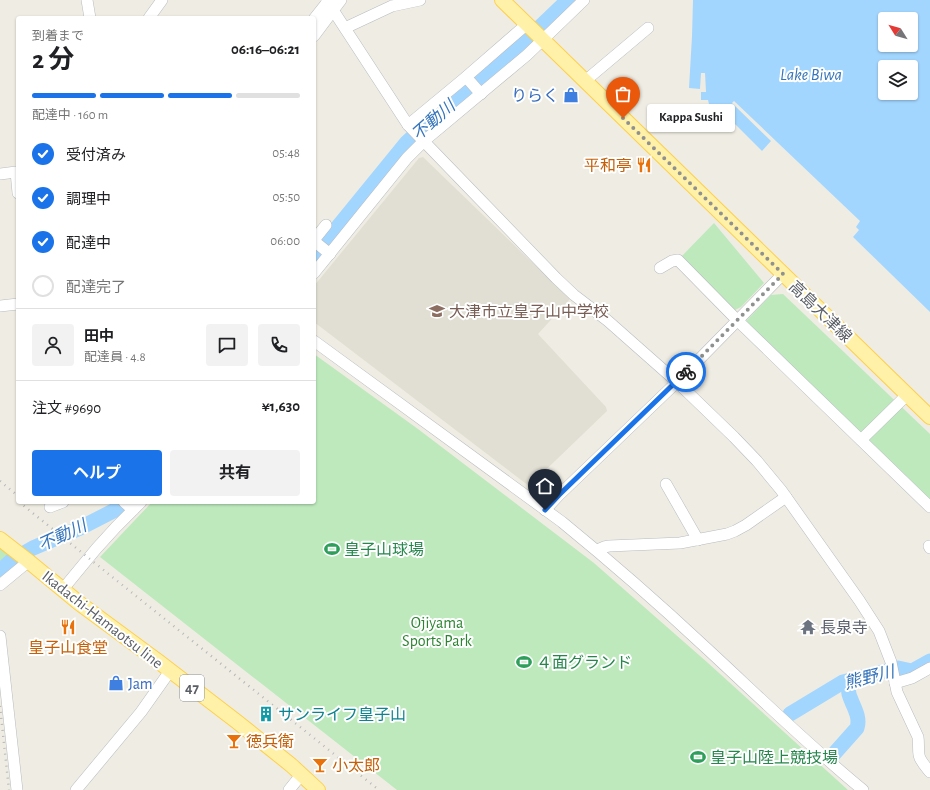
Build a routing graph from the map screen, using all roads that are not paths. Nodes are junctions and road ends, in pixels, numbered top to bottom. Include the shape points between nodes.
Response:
1 (87, 0) edge
2 (162, 0) edge
3 (341, 0) edge
4 (420, 0) edge
5 (502, 0) edge
6 (584, 0) edge
7 (329, 3) edge
8 (90, 16) edge
9 (150, 16) edge
10 (316, 17) edge
11 (528, 25) junction
12 (345, 28) junction
13 (648, 28) dead end
14 (316, 32) edge
15 (541, 38) junction
16 (467, 78) junction
17 (585, 80) junction
18 (479, 93) junction
19 (410, 126) junction
20 (423, 140) junction
21 (16, 172) edge
22 (0, 174) edge
23 (326, 225) dead end
24 (316, 238) edge
25 (316, 243) edge
26 (330, 254) junction
27 (660, 268) dead end
28 (316, 271) edge
29 (783, 274) junction
30 (16, 304) edge
31 (0, 306) edge
32 (737, 320) junction
33 (316, 342) edge
34 (677, 382) junction
35 (907, 395) junction
36 (930, 417) edge
37 (861, 440) junction
38 (666, 484) dead end
39 (786, 497) junction
40 (58, 504) edge
41 (126, 504) edge
42 (139, 504) edge
43 (50, 507) dead end
44 (930, 507) edge
45 (133, 510) junction
46 (545, 510) junction
47 (0, 539) edge
48 (698, 540) junction
49 (597, 550) junction
50 (28, 560) junction
51 (0, 585) edge
52 (63, 589) junction
53 (0, 636) edge
54 (930, 668) edge
55 (170, 671) junction
56 (893, 674) junction
57 (3, 700) edge
58 (930, 772) edge
59 (301, 775) junction
60 (17, 790) edge
61 (76, 790) edge
62 (289, 790) edge
63 (318, 790) edge
64 (863, 790) edge

1 - 8 street
2 - 9 street
3 - 7 street
4 - 12 street via 392,6
5 - 11 main road
6 - 15 street
7 - 10 street
7 - 12 street
7 - 14 street
11 - 15 main road, 高島大津線
11 - 16 street
12 - 19 street
13 - 17 street
15 - 17 main road, 高島大津線
15 - 18 street
16 - 18 street
16 - 19 street
17 - 29 main road, 高島大津線
18 - 20 street
19 - 20 street
20 - 26 street
20 - 34 street via 556,278
21 - 22 street
23 - 24 street
25 - 26 street
26 - 28 street
27 - 32 street via 678,260
29 - 32 street
29 - 35 main road, 高島大津線
30 - 31 street
32 - 34 street
32 - 37 street
33 - 46 street
34 - 39 street via 757,461
34 - 46 street
35 - 36 main road, 高島大津線
35 - 37 street
37 - 44 street
38 - 48 street
39 - 48 street via 735,531
39 - 56 street via 879,631
40 - 43 street
41 - 45 street
42 - 45 street
45 - 52 street
46 - 49 street
47 - 50 main road, Ikadachi-Hamaotsu line / 47
48 - 49 street via 609,546
49 - 64 street via 832,765
50 - 51 street
50 - 52 main road, Ikadachi-Hamaotsu line / 47
52 - 55 main road, Ikadachi-Hamaotsu line / 47
53 - 57 street
54 - 56 street via 912,678
55 - 59 main road, Ikadachi-Hamaotsu line / 47
55 - 61 street via 141,712
56 - 58 street via 897,692 918,737 921,762
57 - 60 street
59 - 62 street
59 - 63 main road, Ikadachi-Hamaotsu line / 47

